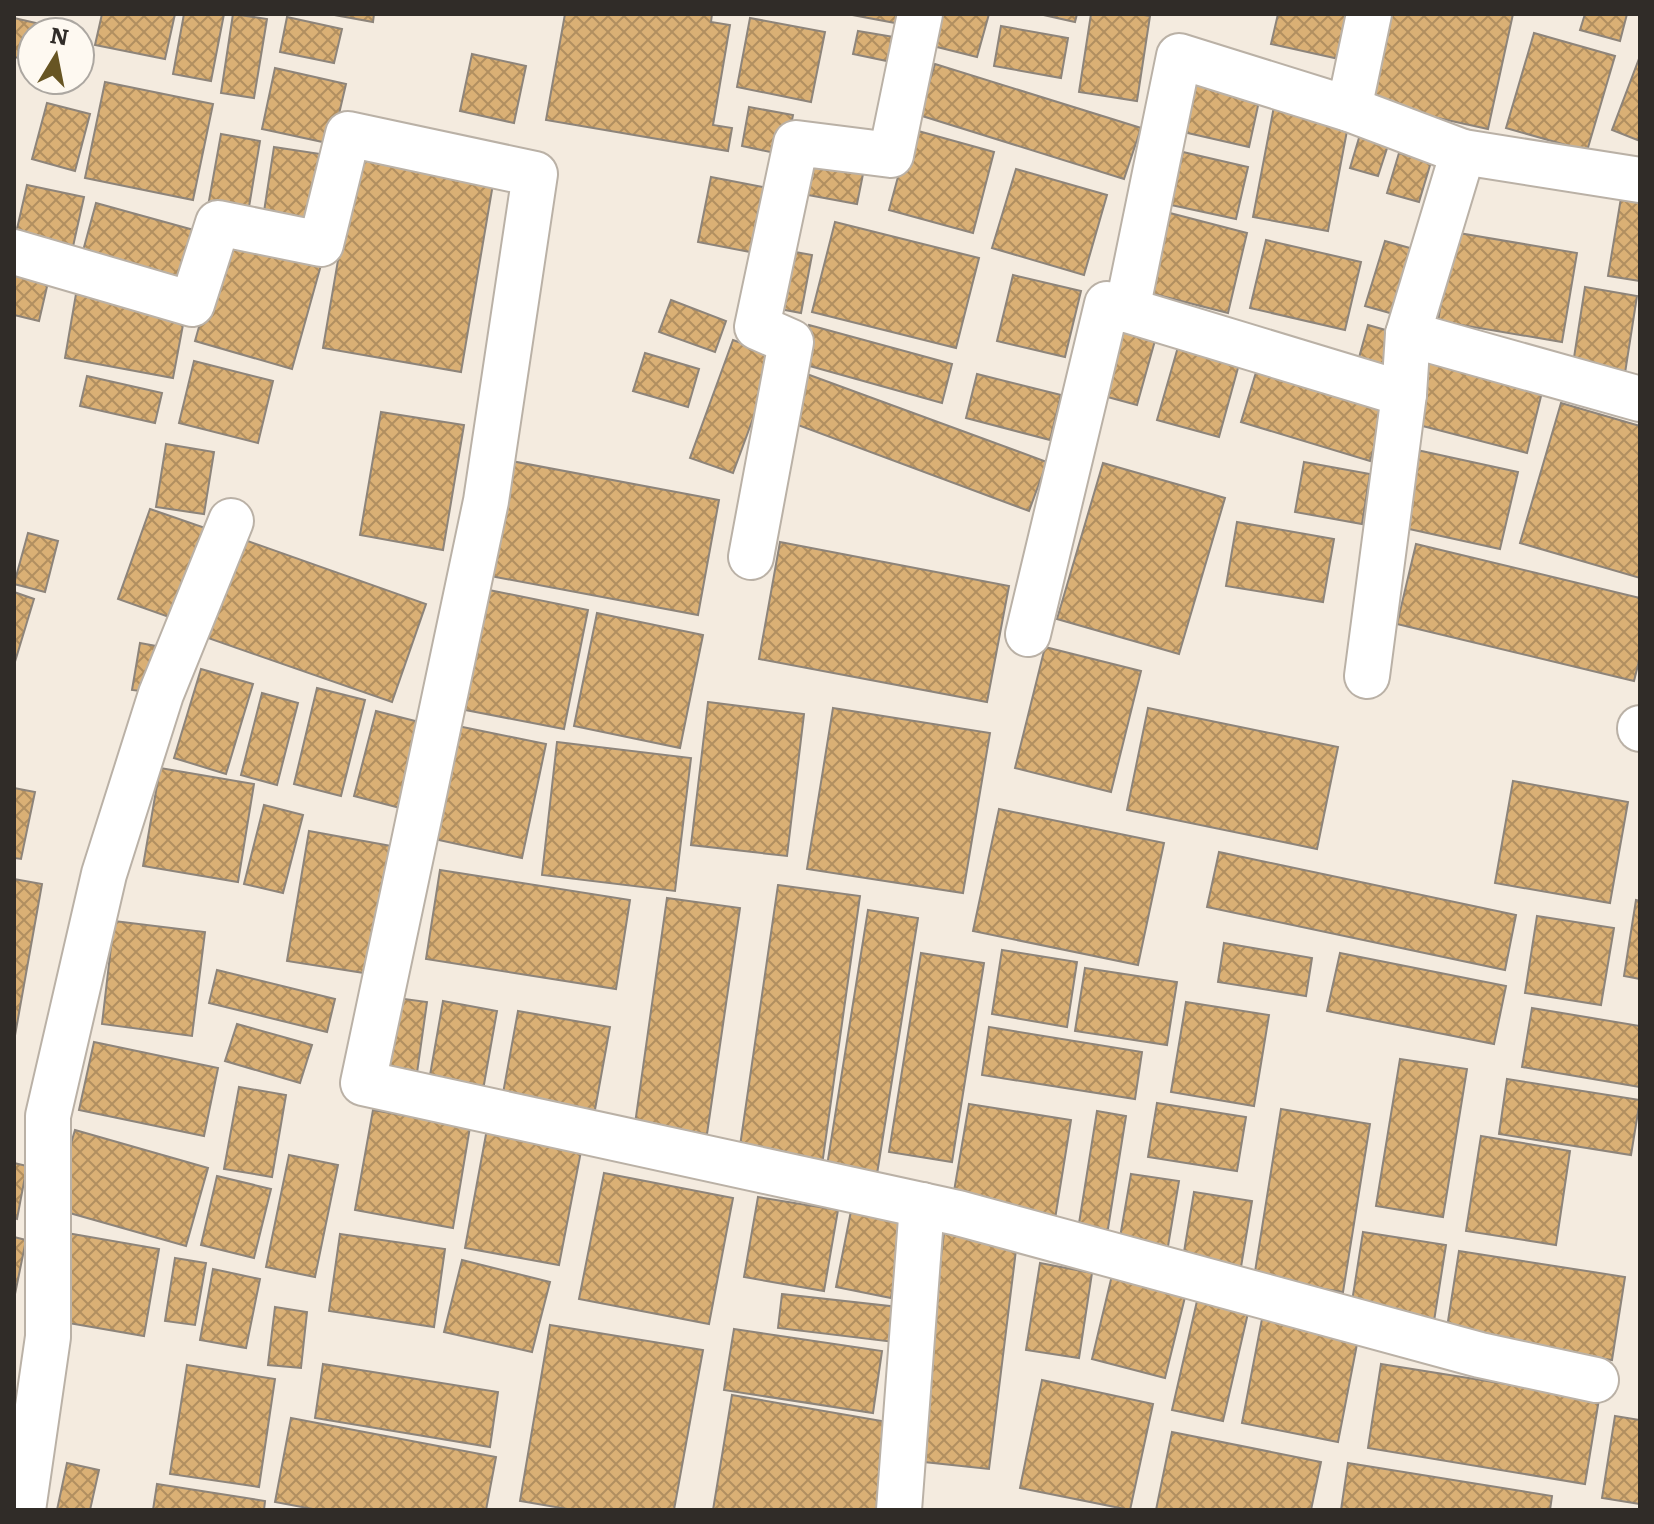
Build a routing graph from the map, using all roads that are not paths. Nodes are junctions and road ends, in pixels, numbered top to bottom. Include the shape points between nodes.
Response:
1 (920, 14) edge
2 (1369, 14) edge
3 (1349, 109) junction
4 (1463, 152) junction
5 (1640, 180) edge
6 (14, 252) edge
7 (1127, 310) junction
8 (1408, 334) junction
9 (1404, 394) junction
10 (1640, 399) edge
11 (231, 521) dead end
12 (751, 557) dead end
13 (1028, 634) dead end
14 (1367, 676) dead end
15 (922, 1205) junction
16 (1596, 1380) dead end
17 (23, 1510) edge
18 (899, 1510) edge

1 - 12 street via 891,155 796,143 757,327 791,342
2 - 3 street
3 - 4 street
3 - 7 street via 1179,56
4 - 5 street
4 - 8 street
6 - 15 street via 192,304 218,223 321,244 348,134 535,174 486,501 363,1083
7 - 9 street
7 - 13 street via 1107,304
8 - 9 street
8 - 10 street
9 - 14 street
11 - 17 street via 161,694 104,874 48,1116 48,1337
15 - 16 street via 1480,1355
15 - 18 street

